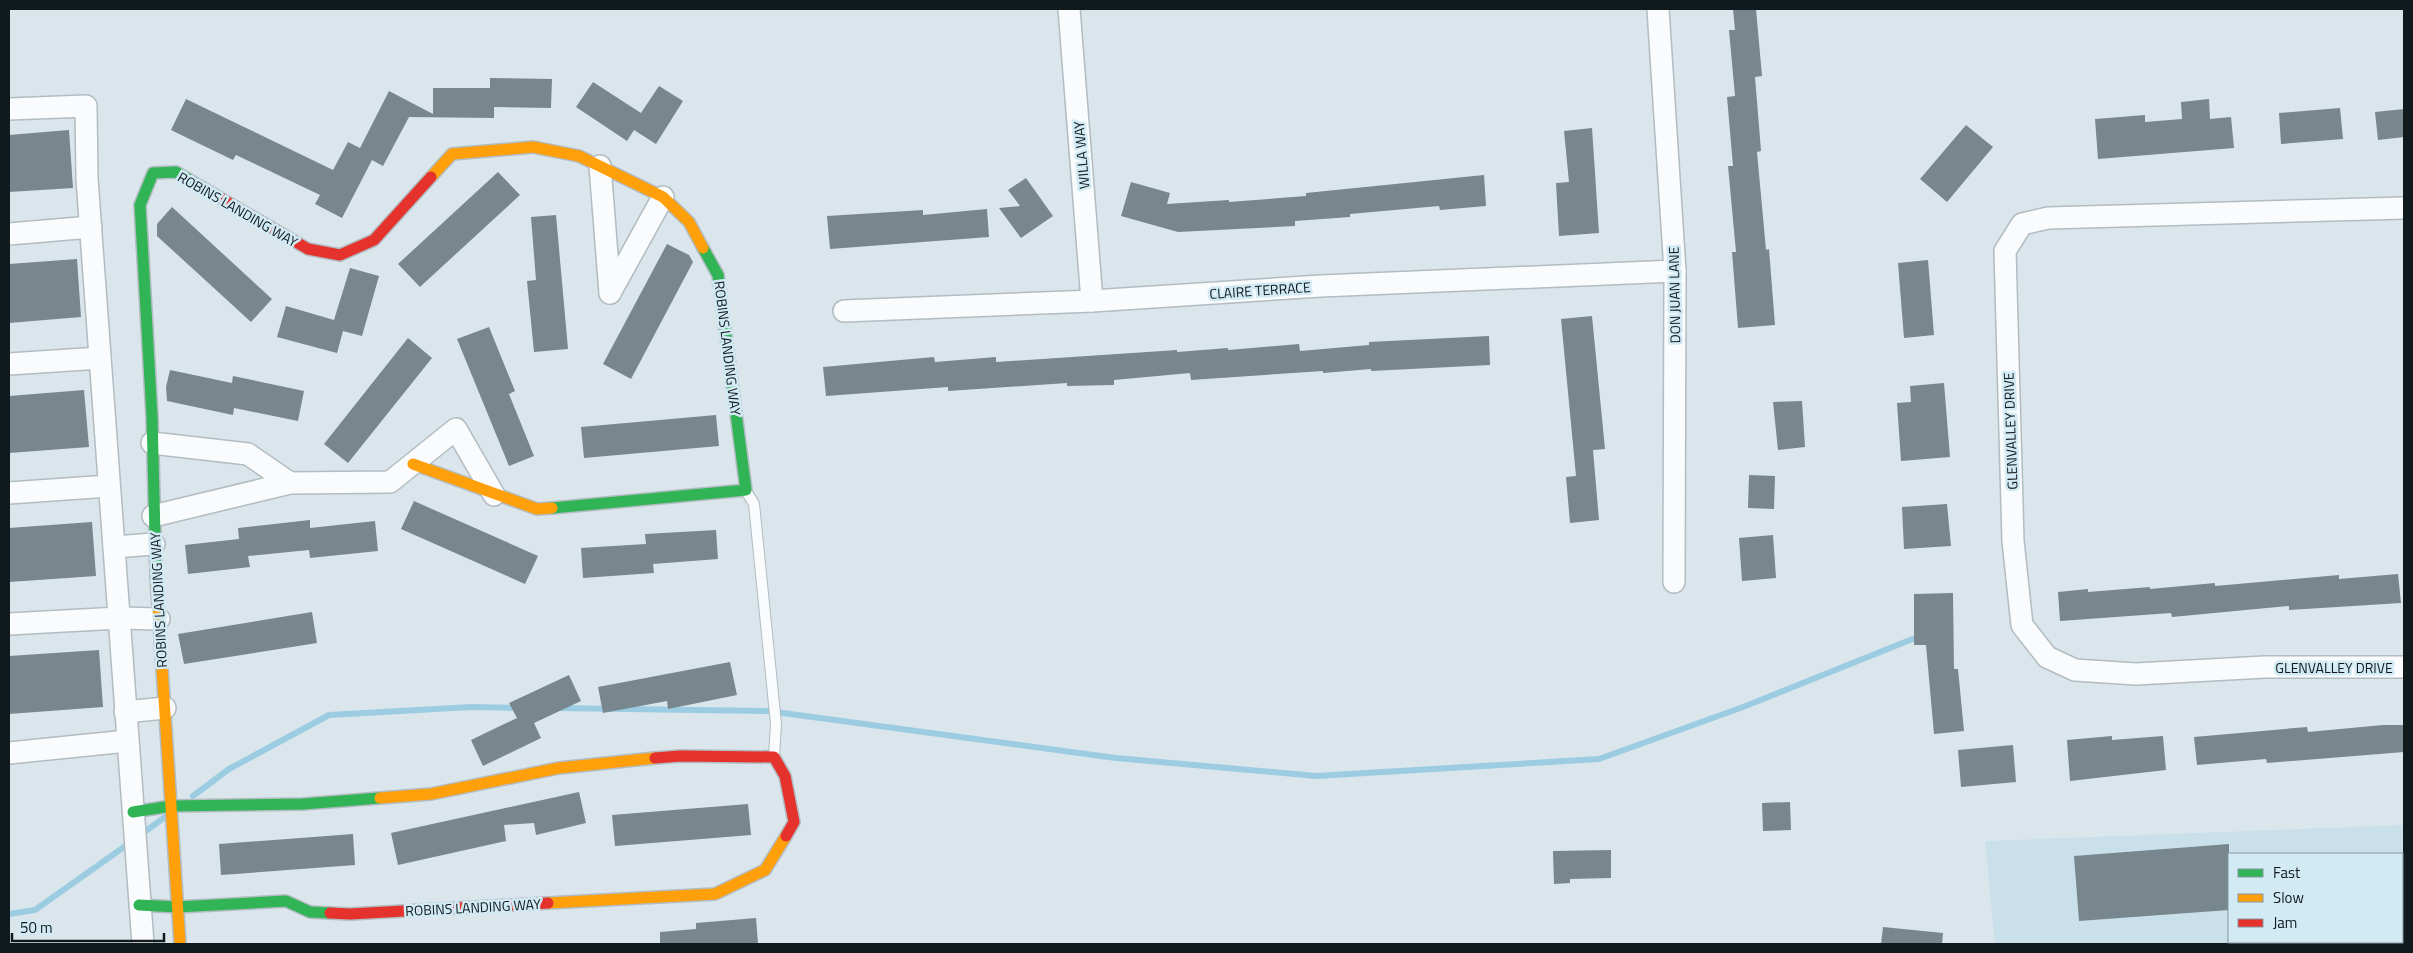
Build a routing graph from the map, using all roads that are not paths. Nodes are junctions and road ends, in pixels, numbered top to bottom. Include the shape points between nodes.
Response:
1 (1069, 9) edge
2 (1658, 9) edge
3 (9, 109) edge
4 (600, 166) junction
5 (663, 197) junction
6 (2404, 208) edge
7 (91, 227) junction
8 (9, 234) edge
9 (1675, 270) junction
10 (1092, 301) junction
11 (844, 311) dead end
12 (100, 358) junction
13 (9, 364) edge
14 (152, 443) junction
15 (413, 464) junction
16 (290, 483) junction
17 (109, 486) junction
18 (746, 490) junction
19 (9, 493) edge
20 (494, 495) junction
21 (153, 516) junction
22 (154, 544) junction
23 (114, 547) junction
24 (1674, 582) dead end
25 (119, 618) junction
26 (159, 619) junction
27 (9, 624) edge
28 (2404, 667) edge
29 (164, 708) junction
30 (125, 712) junction
31 (128, 741) junction
32 (9, 753) edge
33 (774, 757) junction
34 (171, 806) junction
35 (132, 812) junction
36 (139, 905) junction
37 (177, 907) junction
38 (143, 944) edge
39 (180, 944) edge

1 - 10 street, WILLA WAY
2 - 9 street, DON JUAN LANE
3 - 7 street via 86,106
4 - 5 street, ROBINS LANDING WAY
4 - 5 street via 610,293
4 - 14 street, ROBINS LANDING WAY via 579,156 533,147 452,154 374,240 340,256 308,249 176,172 153,172 140,205
5 - 18 street, ROBINS LANDING WAY via 689,222 718,275
6 - 28 street, GLENVALLEY DRIVE via 2048,218 2022,224 2005,251 2013,541 2022,625 2047,657 2075,670 2136,674 2265,668
7 - 8 street
7 - 12 street
9 - 10 street, CLAIRE TERRACE via 1320,286
9 - 24 street, DON JUAN LANE
10 - 11 street, CLAIRE TERRACE
12 - 13 street
12 - 17 street
14 - 16 street via 248,454
14 - 21 street, ROBINS LANDING WAY
15 - 16 street via 390,482
15 - 20 street
15 - 20 street via 456,429
16 - 21 street
17 - 19 street
17 - 23 street
18 - 20 street via 537,510
18 - 33 lane via 754,504 776,724
21 - 22 street, ROBINS LANDING WAY
22 - 23 street
22 - 26 street, ROBINS LANDING WAY
23 - 25 street
25 - 26 street
25 - 27 street
25 - 30 street
26 - 29 street, ROBINS LANDING WAY
29 - 30 street
29 - 34 street, ROBINS LANDING WAY
30 - 31 street
31 - 32 street
31 - 35 street
33 - 34 street via 680,756 559,768 421,795 303,804
33 - 37 street, ROBINS LANDING WAY via 785,776 794,822 765,870 716,894 350,914 310,912 286,901
34 - 35 street
34 - 37 street, ROBINS LANDING WAY
35 - 36 street
36 - 37 street, ROBINS LANDING WAY
36 - 38 street
37 - 39 street, ROBINS LANDING WAY

